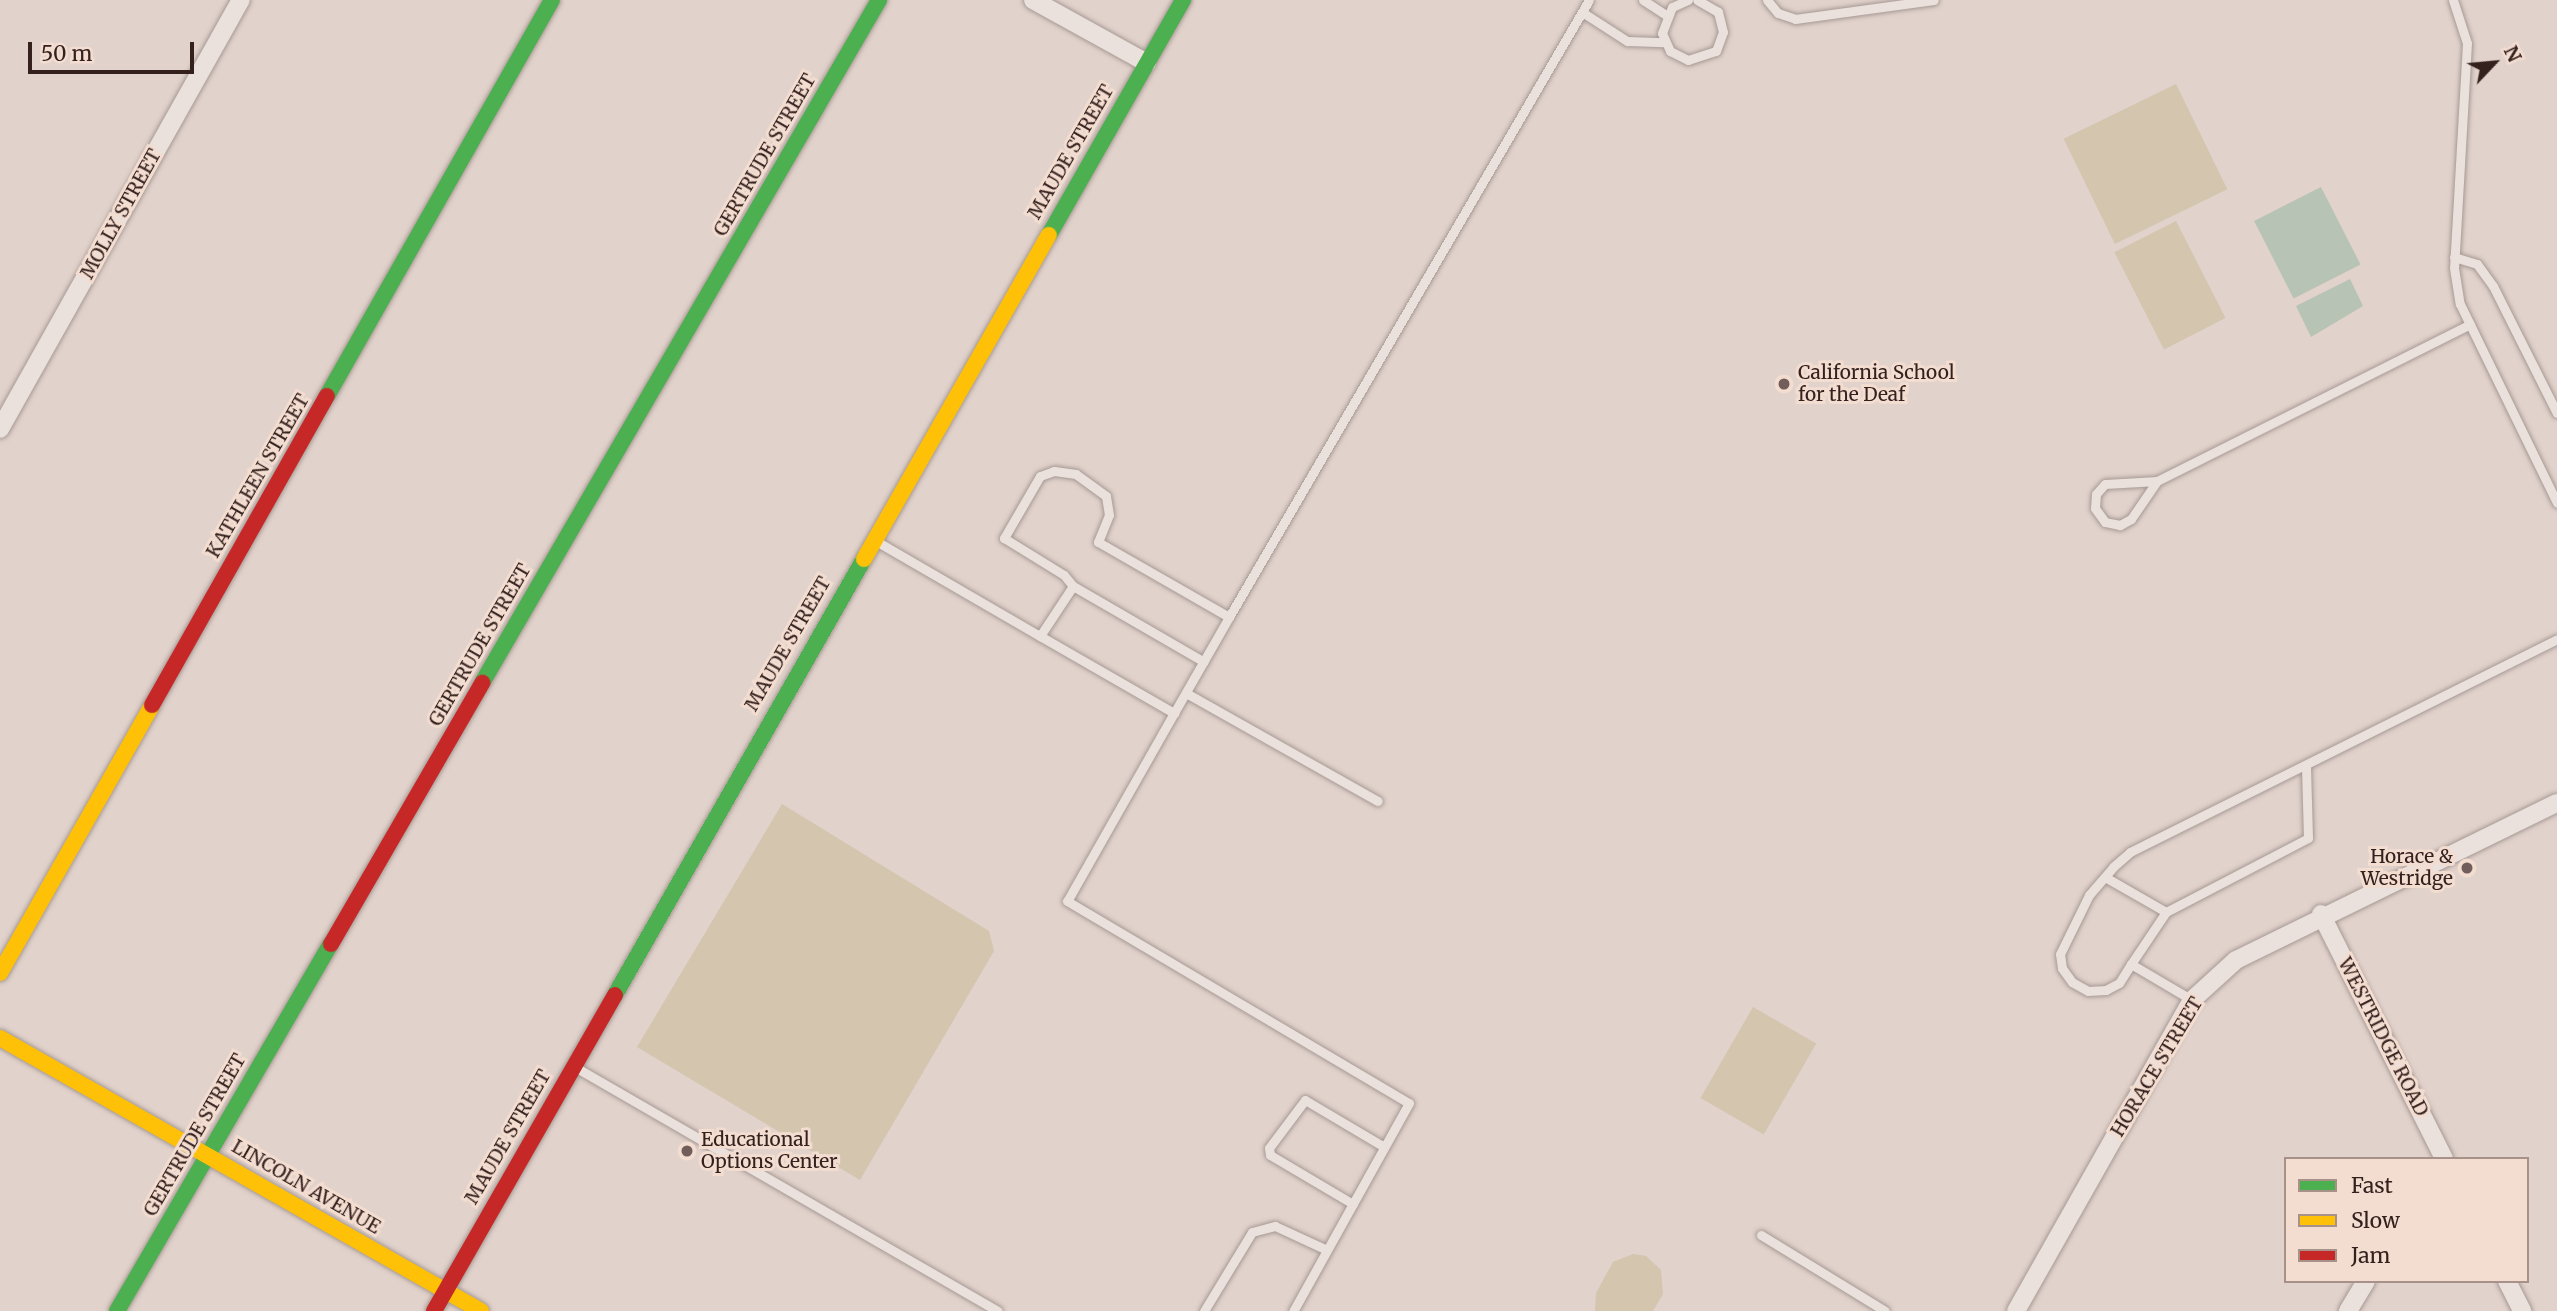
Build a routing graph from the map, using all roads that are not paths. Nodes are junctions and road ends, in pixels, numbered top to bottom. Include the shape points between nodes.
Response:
1 (241, 0) edge
2 (552, 0) edge
3 (880, 0) edge
4 (1032, 0) edge
5 (1183, 0) edge
6 (1589, 0) edge
7 (1643, 0) edge
8 (1688, 0) edge
9 (1697, 0) edge
10 (1767, 0) edge
11 (1934, 0) edge
12 (2453, 0) edge
13 (1582, 12) junction
14 (1666, 15) junction
15 (1664, 42) junction
16 (1147, 63) junction
17 (2455, 257) junction
18 (2470, 324) junction
19 (2557, 413) edge
20 (0, 429) edge
21 (2157, 481) junction
22 (2556, 499) edge
23 (872, 539) junction
24 (1073, 586) junction
25 (1229, 617) junction
26 (1040, 636) junction
27 (2557, 639) edge
28 (1204, 662) junction
29 (1186, 693) junction
30 (1174, 713) junction
31 (2306, 765) junction
32 (1378, 801) dead end
33 (2557, 803) edge
34 (2105, 877) junction
35 (2166, 912) junction
36 (2321, 915) junction
37 (2131, 964) junction
38 (0, 973) edge
39 (2192, 1000) junction
40 (0, 1038) edge
41 (573, 1066) junction
42 (1384, 1147) junction
43 (207, 1155) junction
44 (2443, 1157) edge
45 (1353, 1204) junction
46 (1761, 1235) dead end
47 (1327, 1250) junction
48 (2365, 1283) edge
49 (2508, 1283) edge
50 (445, 1291) junction
51 (117, 1311) edge
52 (434, 1311) edge
53 (481, 1311) edge
54 (998, 1311) edge
55 (1204, 1311) edge
56 (1293, 1311) edge
57 (1885, 1311) edge
58 (2016, 1311) edge
59 (2348, 1311) edge
60 (2522, 1311) edge

1 - 20 street, MOLLY STREET
2 - 38 street, KATHLEEN STREET
3 - 43 street, GERTRUDE STREET
4 - 16 street
5 - 16 street, MAUDE STREET
6 - 13 lane
7 - 14 lane
8 - 14 lane
9 - 15 lane via 1710,5 1722,21 1716,51 1688,60 1678,57
10 - 11 lane via 1778,13 1795,19
12 - 17 lane via 2467,43
13 - 15 lane via 1627,41
13 - 25 lane
14 - 15 lane
16 - 23 street, MAUDE STREET
17 - 18 lane via 2460,304
17 - 19 lane via 2477,264 2493,286
18 - 21 lane
18 - 22 lane
21 - 21 lane via 2105,484 2096,494 2095,508 2105,522 2120,525 2132,519
23 - 26 lane
23 - 41 street, MAUDE STREET
24 - 25 lane via 1064,575 1004,538 1040,477 1054,471 1076,474 1105,496 1109,515 1098,542
24 - 26 lane
24 - 28 lane
25 - 28 lane
26 - 30 lane
27 - 31 lane
28 - 29 lane
29 - 30 lane
29 - 32 lane
30 - 42 lane via 1067,901 1405,1097 1409,1103
31 - 34 lane via 2130,852
31 - 35 lane via 2308,838
33 - 36 street, HORACE STREET
34 - 35 lane
34 - 37 lane via 2089,895 2060,954 2062,968 2072,982 2088,991 2106,990 2119,983
35 - 37 lane
36 - 39 street, HORACE STREET via 2236,960
36 - 44 street, WESTRIDGE ROAD
37 - 39 lane
39 - 58 street, HORACE STREET
40 - 43 street, LINCOLN AVENUE
41 - 50 street, MAUDE STREET
41 - 54 lane
42 - 45 lane
42 - 45 lane via 1305,1100 1269,1148 1270,1155
43 - 50 street, LINCOLN AVENUE
43 - 51 street, GERTRUDE STREET
45 - 47 lane
46 - 57 lane
47 - 55 lane via 1275,1226 1252,1232
47 - 56 lane
48 - 59 street
49 - 60 street
50 - 52 street, MAUDE STREET
50 - 53 street, LINCOLN AVENUE

